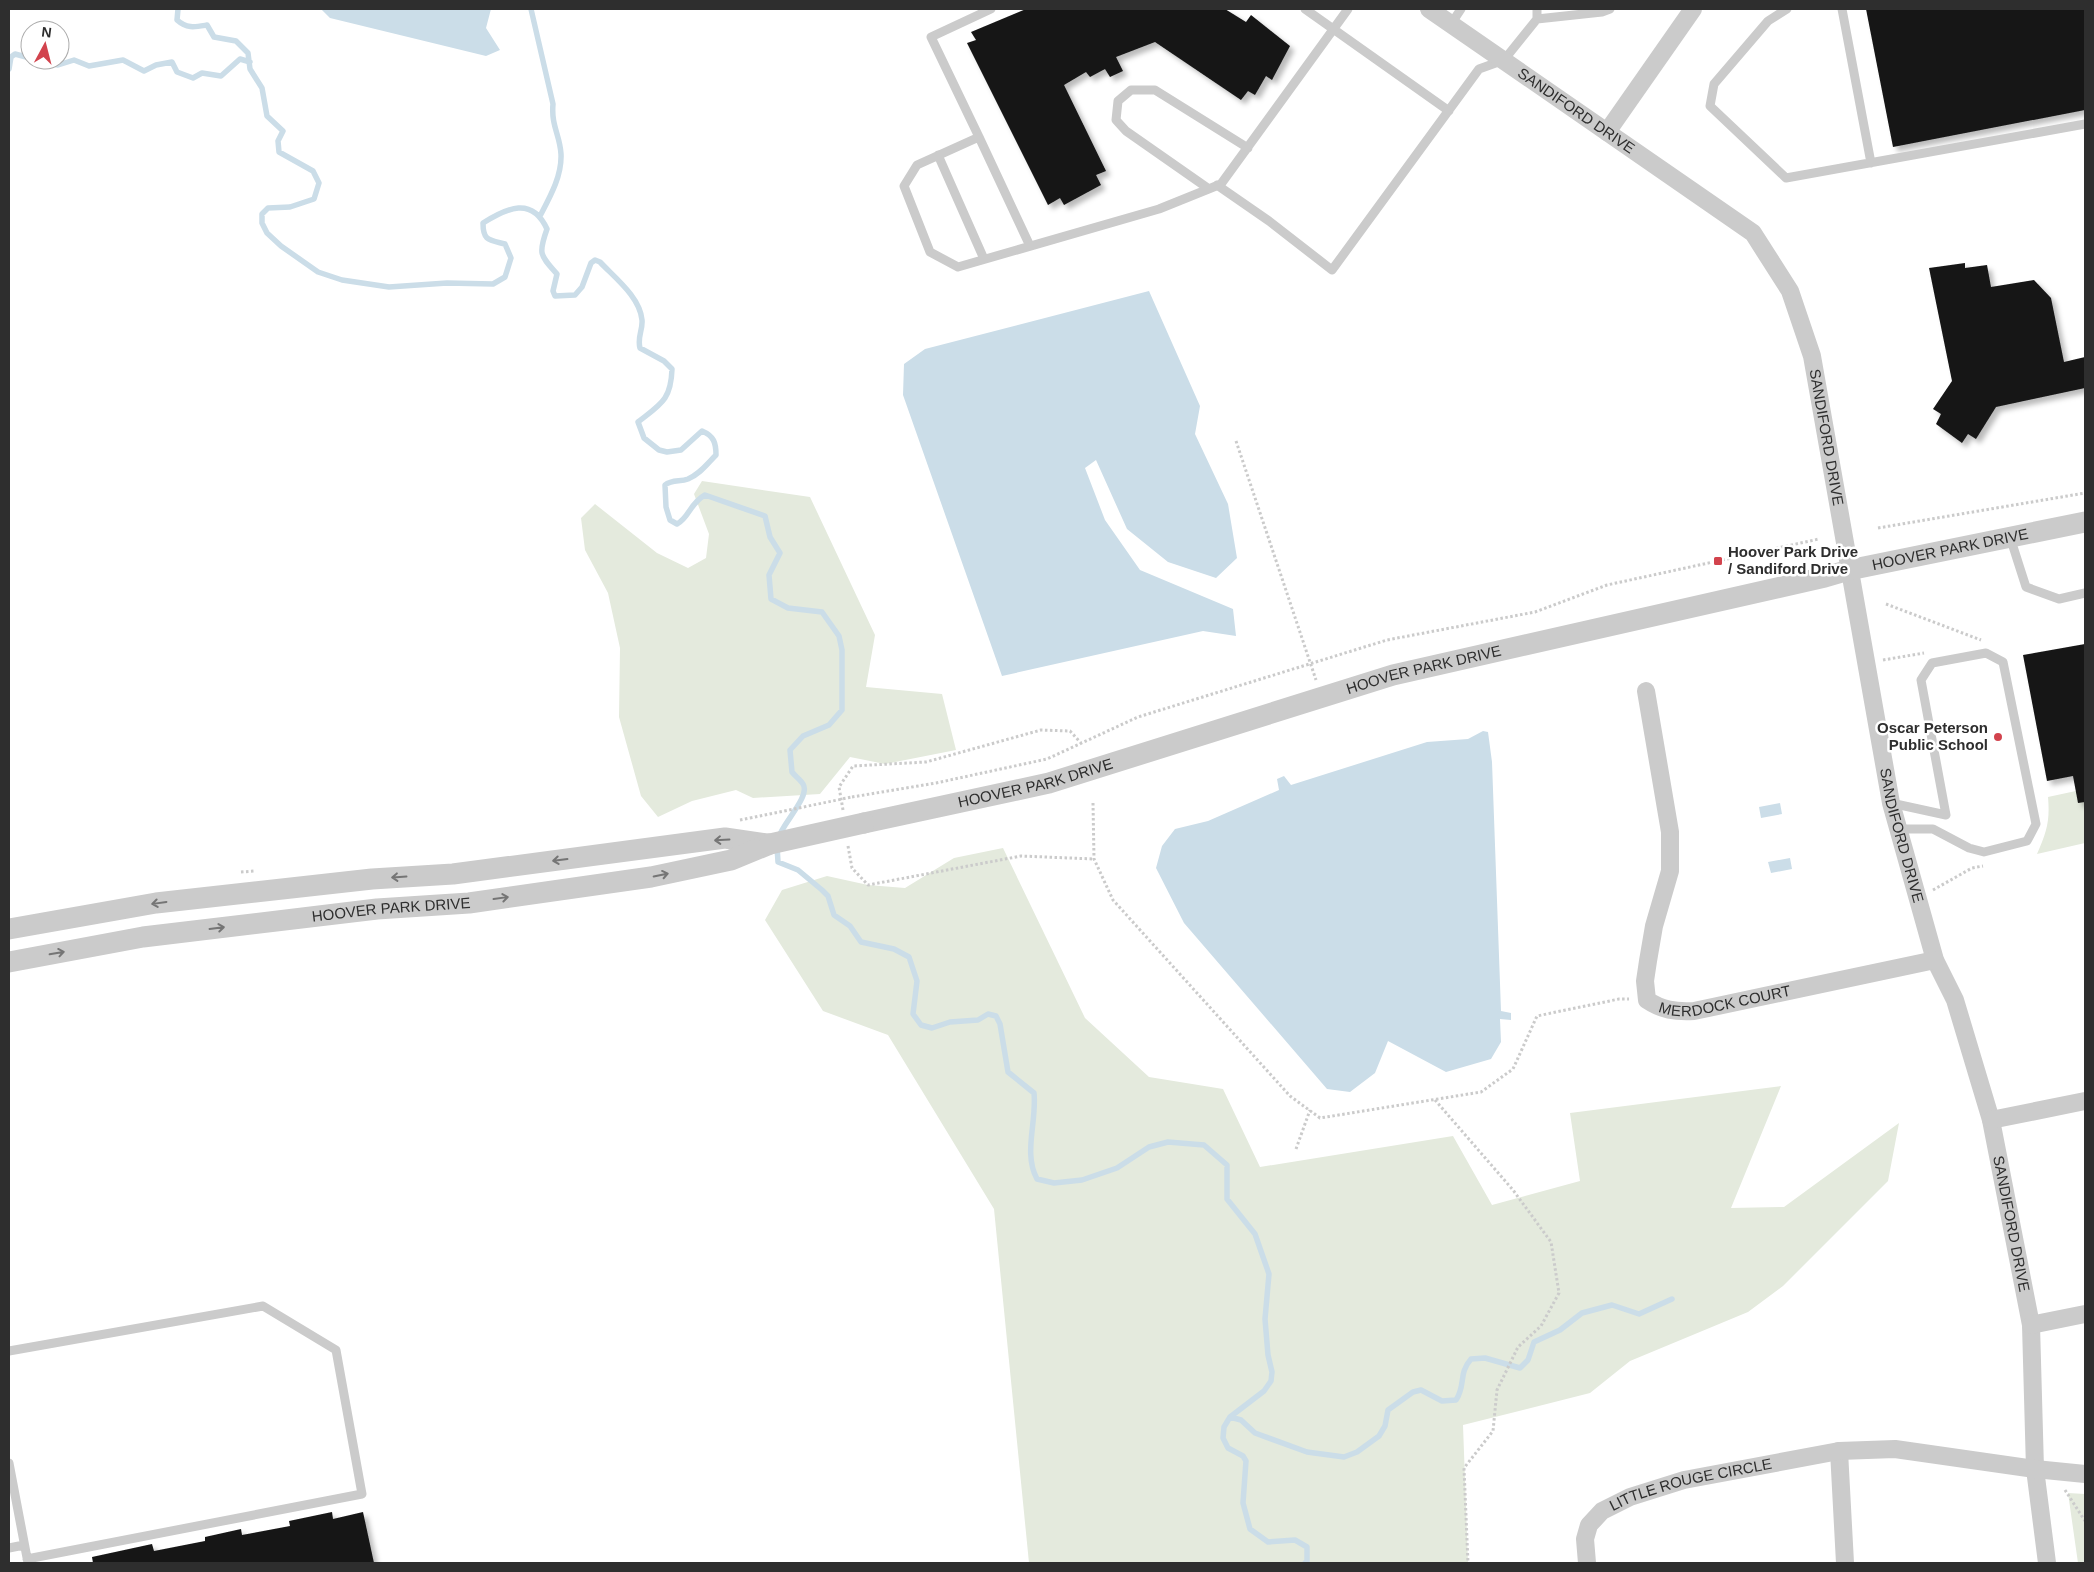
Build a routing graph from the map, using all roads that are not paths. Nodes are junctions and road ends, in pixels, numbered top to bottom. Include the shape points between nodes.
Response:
1 (991, 9) edge
2 (1305, 9) edge
3 (1348, 9) edge
4 (1430, 9) edge
5 (1460, 9) edge
6 (1537, 9) edge
7 (1610, 9) edge
8 (1692, 9) edge
9 (1787, 9) edge
10 (1842, 9) edge
11 (1537, 19) junction
12 (1451, 24) junction
13 (1335, 29) junction
14 (1504, 60) junction
15 (1449, 111) junction
16 (2085, 124) edge
17 (1607, 132) junction
18 (979, 137) junction
19 (1248, 148) junction
20 (938, 155) junction
21 (1871, 163) junction
22 (1213, 187) junction
23 (1030, 246) junction
24 (984, 259) junction
25 (2085, 522) edge
26 (2010, 537) junction
27 (1849, 570) junction
28 (2085, 593) edge
29 (1646, 691) dead end
30 (1891, 803) junction
31 (1898, 829) junction
32 (770, 844) junction
33 (9, 928) edge
34 (1935, 960) junction
35 (9, 962) edge
36 (2085, 1101) edge
37 (1991, 1120) junction
38 (2085, 1314) edge
39 (2031, 1325) junction
40 (9, 1351) edge
41 (1839, 1451) junction
42 (9, 1464) edge
43 (2043, 1470) junction
44 (2085, 1474) edge
45 (24, 1545) junction
46 (9, 1548) edge
47 (27, 1561) edge
48 (1587, 1563) edge
49 (1845, 1563) edge
50 (2047, 1563) edge

1 - 18 lane via 931,37
2 - 13 lane
3 - 13 lane
4 - 12 street, SANDIFORD DRIVE
5 - 12 lane
6 - 11 lane
7 - 11 lane
8 - 17 street
9 - 21 lane via 1768,21 1714,84 1710,106 1786,178
10 - 21 lane
11 - 14 lane
12 - 14 street, SANDIFORD DRIVE
13 - 15 lane
13 - 19 lane
14 - 15 lane via 1480,69
14 - 17 street, SANDIFORD DRIVE
15 - 22 lane via 1332,270 1269,221
16 - 21 lane
17 - 27 street, SANDIFORD DRIVE via 1753,233 1790,291 1812,356
18 - 20 lane
18 - 23 lane
19 - 22 lane via 1221,184
19 - 22 lane via 1155,90 1131,90 1118,101 1116,120 1126,131
20 - 24 lane
20 - 24 lane via 916,165 904,186 930,252 958,267
22 - 23 lane via 1159,209
23 - 24 lane
25 - 26 street, HOOVER PARK DRIVE
26 - 27 street, HOOVER PARK DRIVE
26 - 28 lane via 2026,587 2059,599
27 - 30 street, SANDIFORD DRIVE
27 - 32 street, HOOVER PARK DRIVE, bridge via 1393,675 1048,783
29 - 34 street, MERDOCK COURT via 1670,832 1670,871 1654,926 1645,981 1647,1000 1674,1012 1694,1011
30 - 31 street, SANDIFORD DRIVE
30 - 31 lane via 1946,815 1921,680 1932,663 1986,652 2003,662 2036,824 2027,841 1984,852 1969,848 1933,829
31 - 34 street, SANDIFORD DRIVE
32 -> 33 street, HOOVER PARK DRIVE via 725,838 453,874 372,879 165,902
35 -> 32 street, HOOVER PARK DRIVE via 143,937 377,909 469,903 651,877 731,860
34 - 37 street, SANDIFORD DRIVE via 1955,1000
36 - 37 street
37 - 39 street, SANDIFORD DRIVE
38 - 39 street
39 - 43 street, SANDIFORD DRIVE
40 - 47 lane via 263,1306 336,1350 362,1494
41 - 43 street, LITTLE ROUGE CIRCLE via 1895,1449
41 - 48 street, LITTLE ROUGE CIRCLE via 1684,1480 1630,1497 1602,1511 1589,1525
41 - 49 street
42 - 45 lane
43 - 44 street, LITTLE ROUGE CIRCLE
43 - 50 street, SANDIFORD DRIVE
45 - 46 lane
45 - 47 lane

